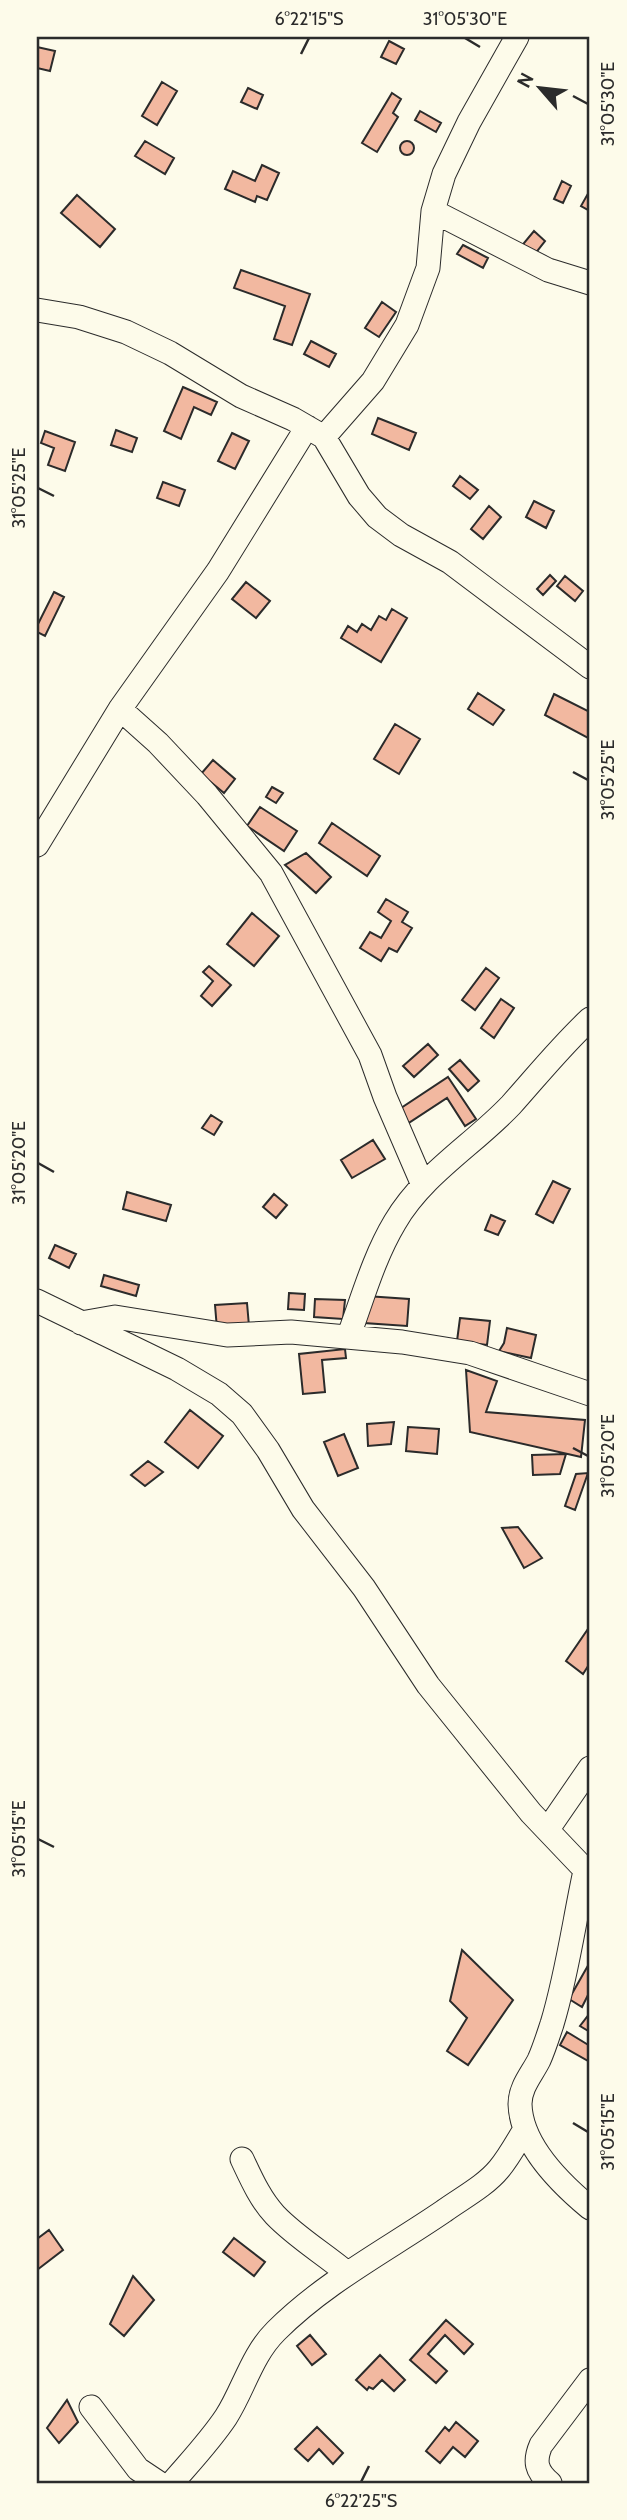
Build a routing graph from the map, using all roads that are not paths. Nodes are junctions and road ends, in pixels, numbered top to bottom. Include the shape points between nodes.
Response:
1 (517, 37) edge
2 (433, 211) junction
3 (590, 283) edge
4 (37, 310) edge
5 (316, 432) junction
6 (590, 667) edge
7 (120, 709) junction
8 (37, 845) edge
9 (590, 1019) edge
10 (422, 1185) junction
11 (37, 1301) edge
12 (81, 1323) junction
13 (349, 1335) junction
14 (590, 1394) edge
15 (590, 1768) edge
16 (548, 1829) junction
17 (587, 1873) edge
18 (525, 2129) junction
19 (242, 2159) dead end
20 (590, 2208) edge
21 (347, 2273) junction
22 (590, 2380) edge
23 (91, 2407) dead end
24 (159, 2483) edge
25 (172, 2483) edge
26 (550, 2483) edge

1 - 2 street via 458,143
2 - 3 street via 548,270
2 - 5 street via 428,268 407,325 373,381
4 - 5 street via 126,332
5 - 6 street via 377,517 450,562
5 - 7 street
7 - 8 street
7 - 10 street via 207,795 271,873 370,1055
9 - 10 street via 511,1105
10 - 13 street via 390,1233
11 - 12 street
12 - 13 street via 115,1317 227,1335
12 - 16 street via 177,1369 243,1414 303,1509 364,1588 428,1685
13 - 14 street via 470,1353
15 - 16 street
16 - 17 street
17 - 18 street via 553,2022 520,2102
18 - 20 street via 545,2163
18 - 21 street via 499,2169 475,2190
19 - 21 street via 273,2213
21 - 25 street via 308,2302 257,2352 225,2419
22 - 26 street via 537,2455 538,2470
23 - 24 street via 138,2469

